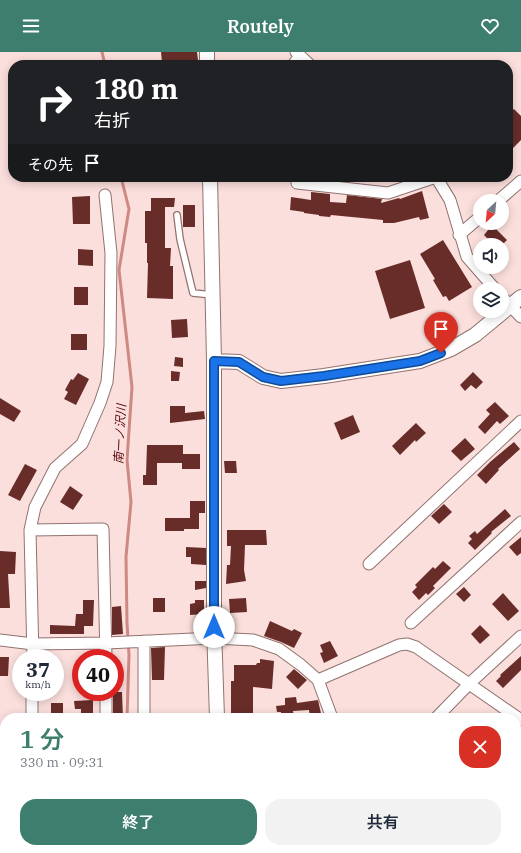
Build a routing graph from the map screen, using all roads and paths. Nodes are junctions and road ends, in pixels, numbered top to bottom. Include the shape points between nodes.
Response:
1 (521, 181) edge
2 (210, 182) edge
3 (297, 182) edge
4 (421, 182) edge
5 (439, 182) edge
6 (506, 194) edge
7 (105, 195) dead end
8 (177, 215) dead end
9 (473, 223) edge
10 (459, 235) junction
11 (489, 282) edge
12 (213, 295) junction
13 (521, 297) edge
14 (509, 301) edge
15 (509, 305) edge
16 (521, 317) edge
17 (491, 318) edge
18 (214, 361) junction
19 (521, 421) edge
20 (521, 522) edge
21 (30, 530) junction
22 (369, 564) dead end
23 (411, 623) dead end
24 (521, 636) edge
25 (215, 638) junction
26 (0, 640) edge
27 (140, 641) junction
28 (106, 643) junction
29 (33, 644) junction
30 (33, 649) edge
31 (106, 649) edge
32 (318, 680) junction
33 (470, 683) junction
34 (32, 701) edge
35 (106, 701) edge
36 (32, 713) edge
37 (106, 713) edge
38 (144, 713) edge
39 (217, 713) edge
40 (330, 713) edge
41 (441, 713) edge
42 (511, 713) edge

1 - 6 street
2 - 12 street
3 - 4 street via 388,193
5 - 10 street via 450,200
7 - 21 street via 111,252 107,382 82,444 55,468 35,507
8 - 12 lane via 193,293
9 - 10 street
10 - 11 street via 467,257
12 - 18 street
13 - 14 street
15 - 16 street
17 - 18 street via 475,335 451,349 420,361 324,376 281,381 263,377 239,362
18 - 25 street
19 - 22 street
20 - 23 street
21 - 28 street via 103,529
21 - 29 street
24 - 33 street
25 - 27 street
25 - 32 street via 253,640 279,649
25 - 39 street
26 - 29 street
27 - 28 street
27 - 38 street
28 - 29 street
28 - 31 street
29 - 30 street
32 - 33 street via 399,645 407,644 416,647
32 - 40 street
33 - 41 street
33 - 42 street
34 - 36 street
35 - 37 street

